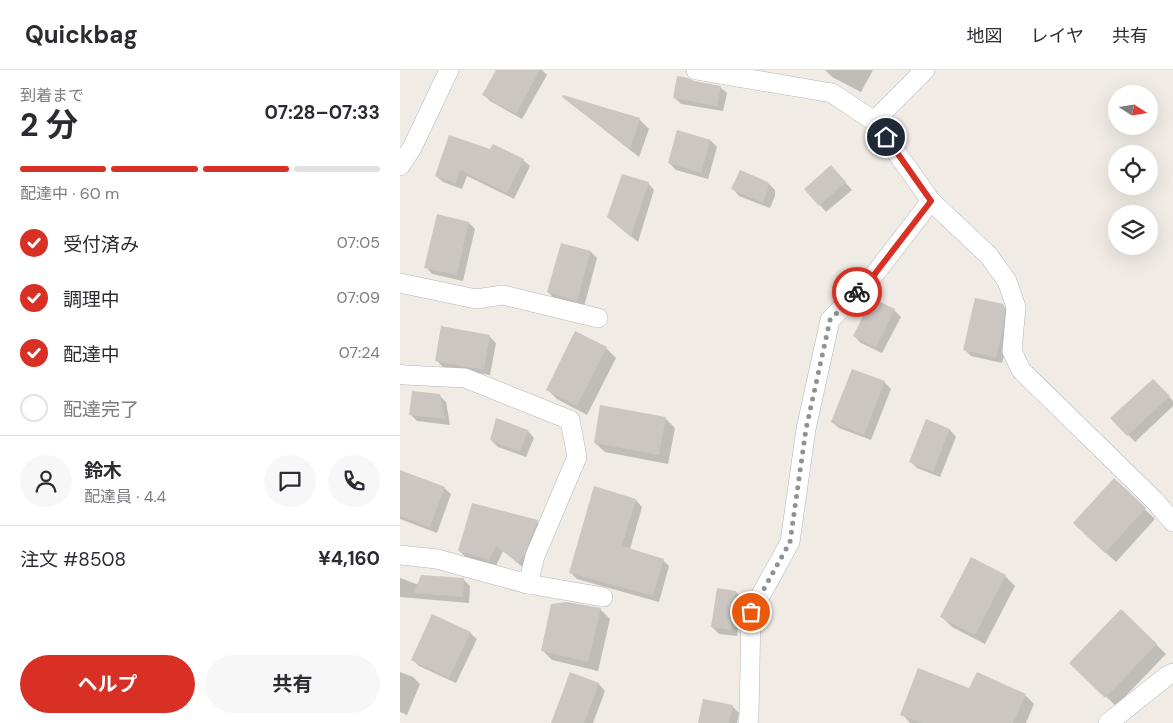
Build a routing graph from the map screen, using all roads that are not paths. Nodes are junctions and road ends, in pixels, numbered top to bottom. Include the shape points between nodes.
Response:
1 (449, 70) edge
2 (696, 70) edge
3 (924, 70) edge
4 (874, 121) junction
5 (400, 166) edge
6 (931, 201) junction
7 (400, 283) edge
8 (598, 318) dead end
9 (400, 374) edge
10 (1173, 522) edge
11 (400, 555) edge
12 (528, 584) junction
13 (603, 597) dead end
14 (1173, 673) edge
15 (748, 723) edge
16 (1108, 723) edge

1 - 5 street via 412,148
2 - 4 street via 832,93
3 - 4 street
4 - 6 street
6 - 10 street via 989,256 1007,281 1016,307 1012,351 1022,370
6 - 15 street via 874,275 830,320 806,429 790,542 751,612
7 - 8 street via 476,299 503,295
9 - 12 street via 464,378 570,420 577,457 535,556
11 - 12 street via 437,559
12 - 13 street
14 - 16 street

